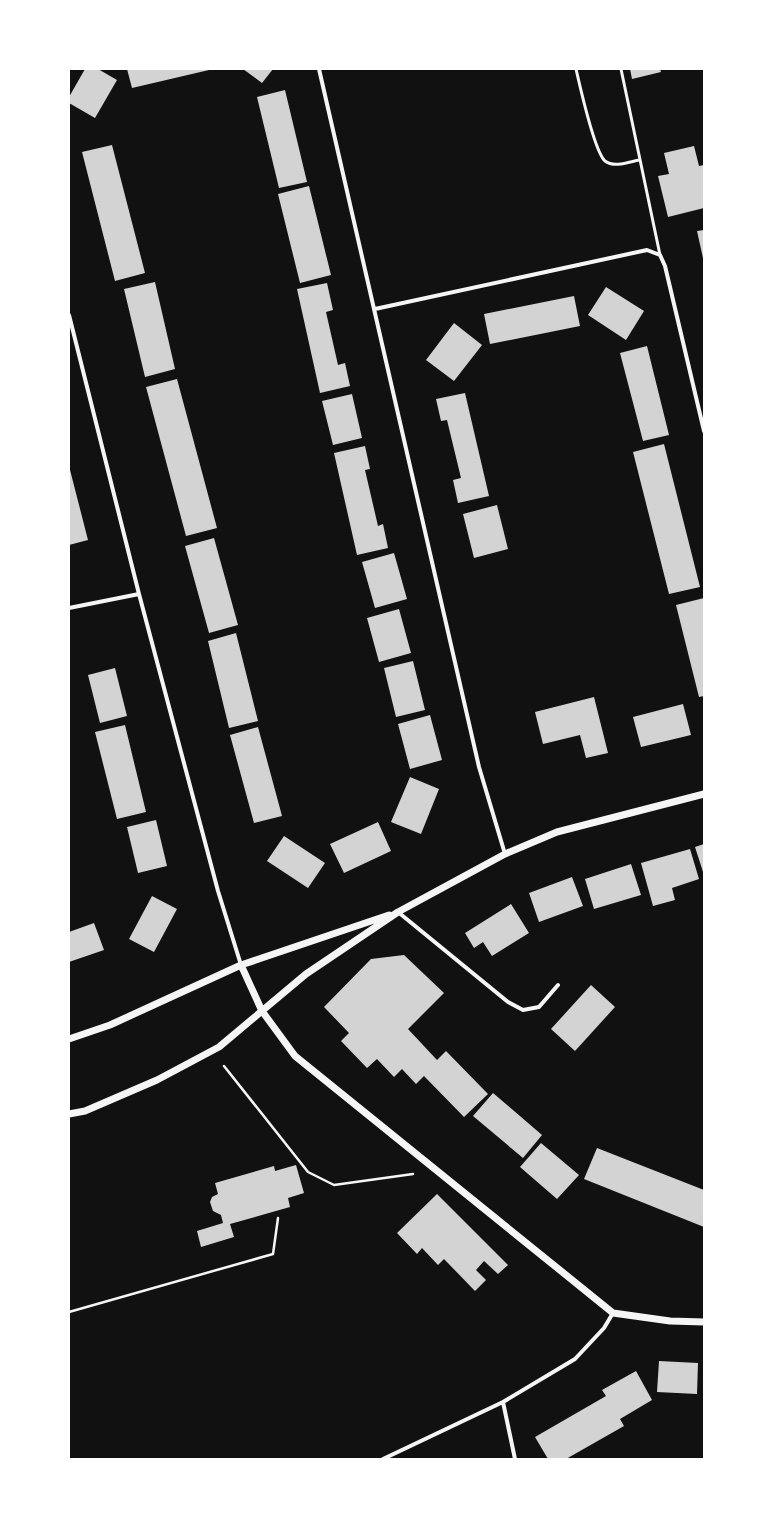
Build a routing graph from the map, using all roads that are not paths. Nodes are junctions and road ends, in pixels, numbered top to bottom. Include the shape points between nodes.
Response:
1 (318, 69) edge
2 (576, 69) edge
3 (621, 69) edge
4 (639, 160) junction
5 (660, 255) junction
6 (375, 309) junction
7 (69, 315) edge
8 (704, 431) edge
9 (139, 594) junction
10 (69, 608) edge
11 (704, 794) edge
12 (505, 854) junction
13 (398, 912) junction
14 (240, 965) junction
15 (558, 985) dead end
16 (262, 1011) junction
17 (69, 1039) edge
18 (69, 1114) edge
19 (612, 1313) junction
20 (704, 1322) edge
21 (503, 1402) junction
22 (383, 1459) edge
23 (515, 1459) edge

1 - 6 street
2 - 4 lane via 584,105 599,151 605,161 615,165
3 - 4 lane
4 - 5 lane
5 - 6 street via 647,250
5 - 8 street via 665,266
6 - 12 street via 479,767
7 - 9 street
9 - 10 street
9 - 14 street
11 - 12 street via 557,832
12 - 13 street
13 - 14 street
13 - 15 street via 508,1002 523,1010 539,1006
13 - 16 street via 306,974
14 - 16 street
14 - 17 street via 110,1025
16 - 18 street via 219,1047 157,1080 85,1111
16 - 19 street via 295,1056
19 - 20 street via 670,1321
19 - 21 street via 604,1328 575,1359
21 - 22 street
21 - 23 street

